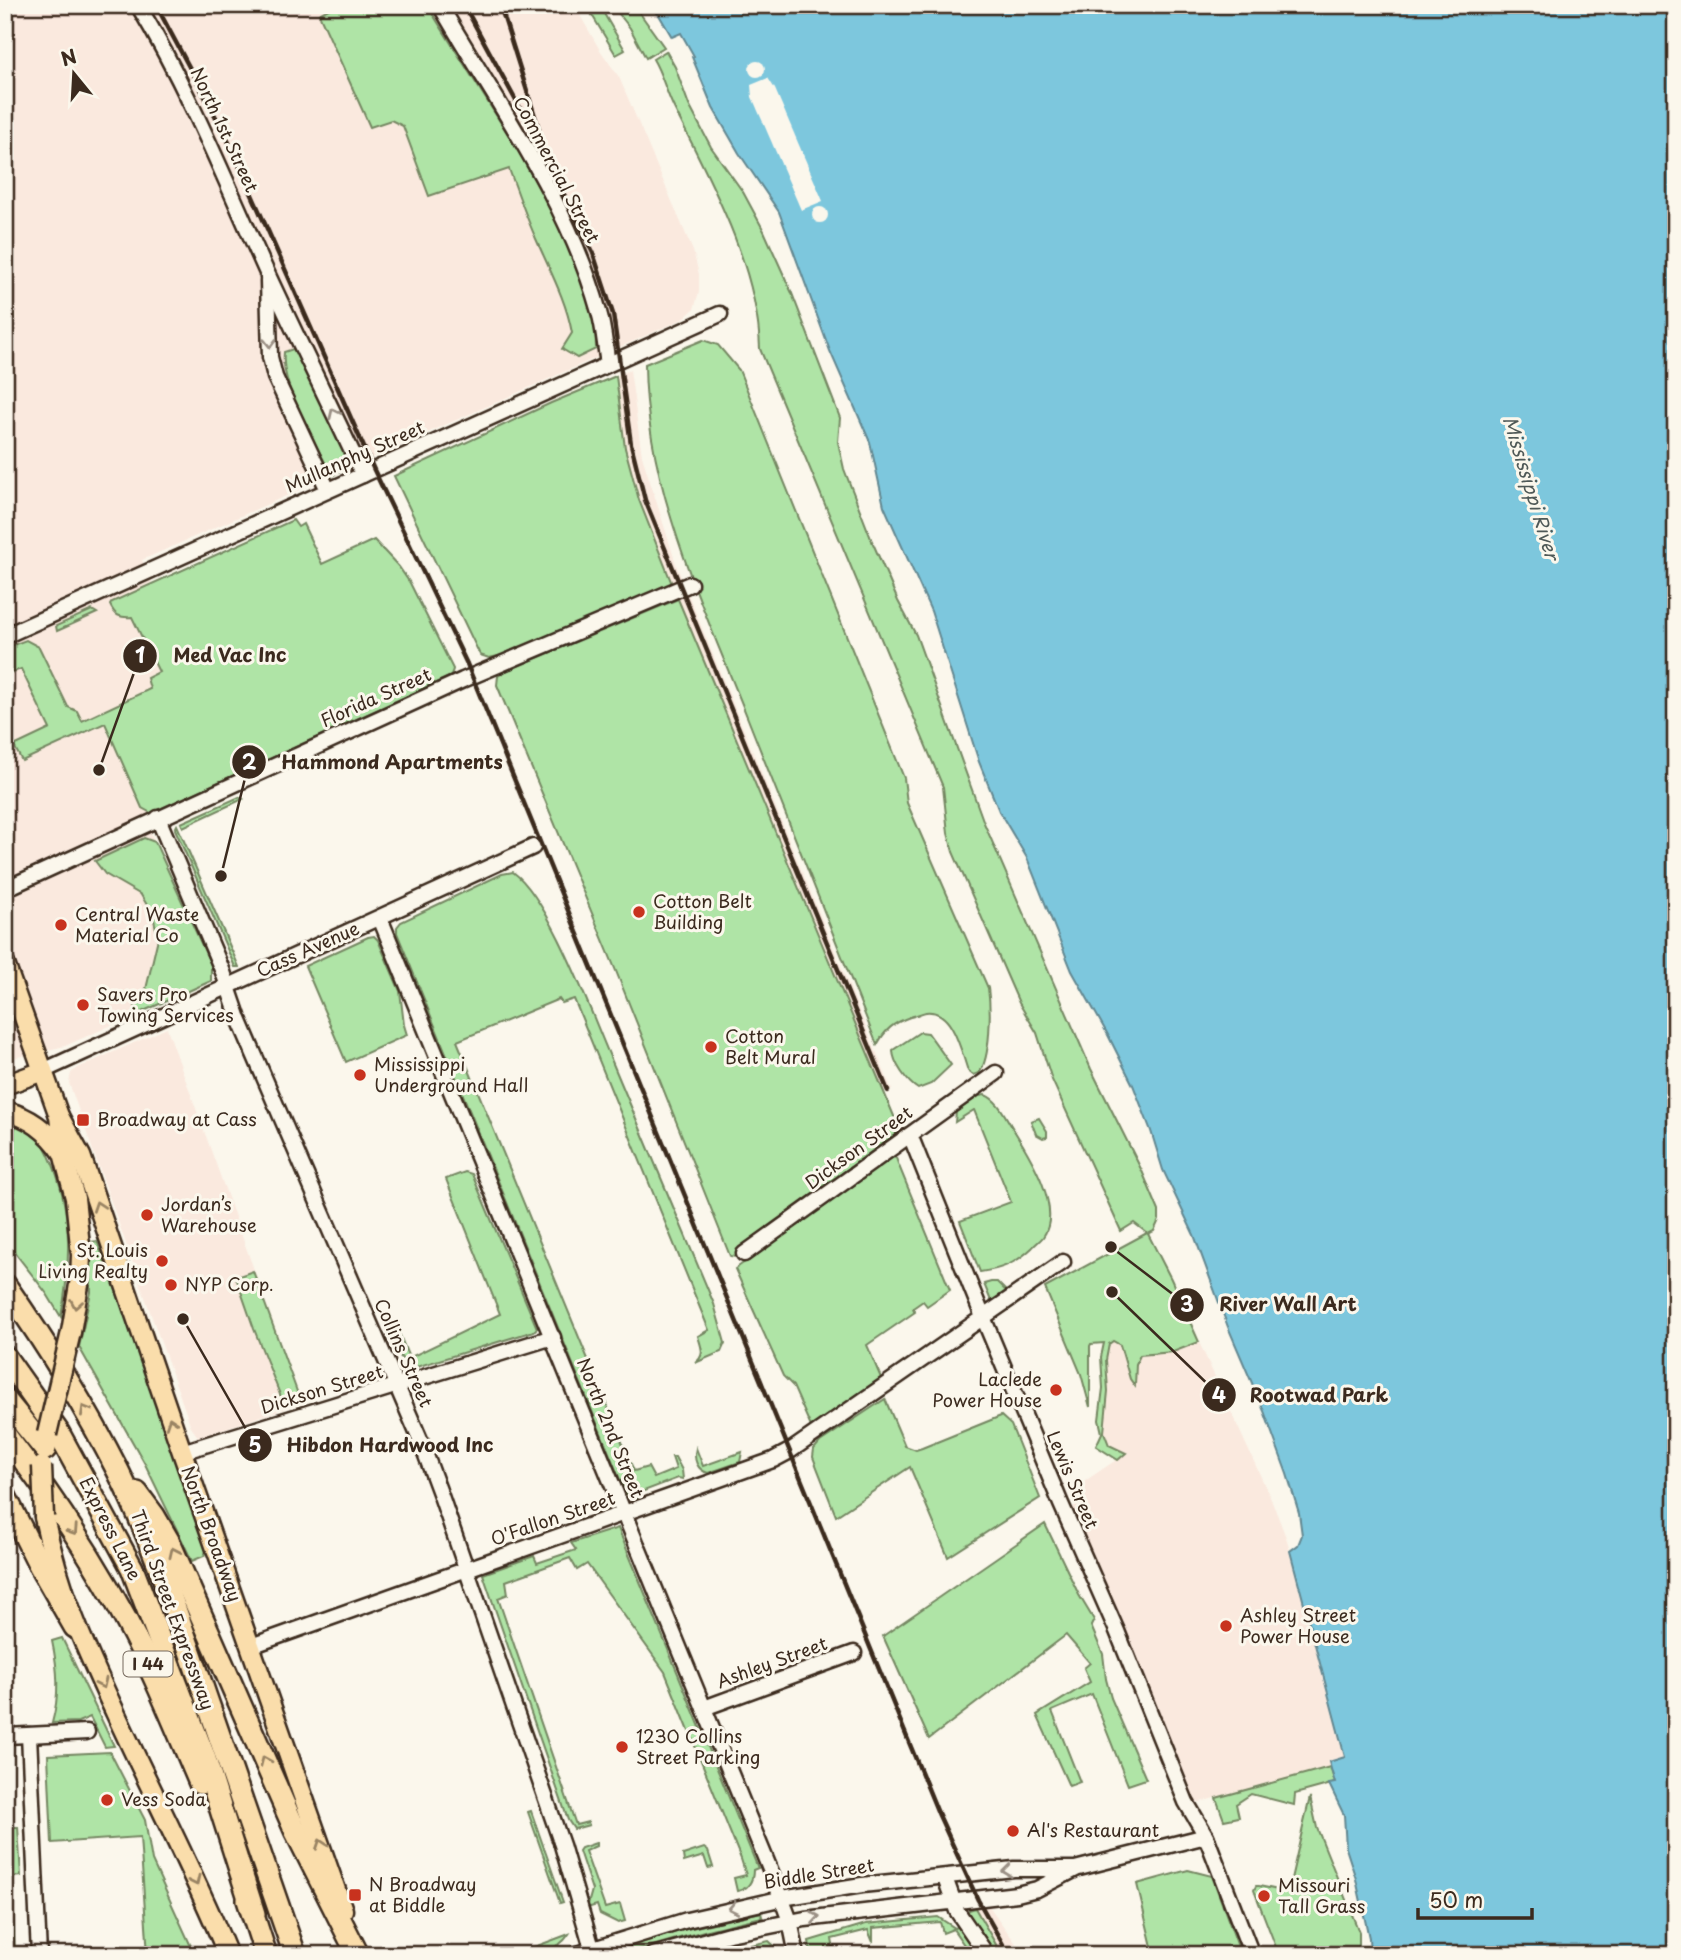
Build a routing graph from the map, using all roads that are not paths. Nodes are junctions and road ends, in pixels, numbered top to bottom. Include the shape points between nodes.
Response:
1 (138, 5) edge
2 (440, 5) edge
3 (268, 275) junction
4 (720, 314) dead end
5 (608, 364) junction
6 (363, 475) junction
7 (328, 490) junction
8 (690, 584) dead end
9 (5, 636) edge
10 (158, 818) junction
11 (533, 848) dead end
12 (5, 889) edge
13 (380, 918) junction
14 (5, 964) edge
15 (229, 986) junction
16 (43, 1071) junction
17 (996, 1073) dead end
18 (5, 1085) edge
19 (5, 1111) edge
20 (59, 1116) junction
21 (910, 1135) junction
22 (63, 1153) junction
23 (744, 1255) dead end
24 (1063, 1262) dead end
25 (5, 1285) edge
26 (983, 1317) junction
27 (553, 1337) junction
28 (5, 1357) edge
29 (397, 1387) junction
30 (5, 1400) edge
31 (5, 1435) edge
32 (45, 1449) junction
33 (182, 1452) junction
34 (117, 1471) junction
35 (5, 1496) edge
36 (625, 1514) junction
37 (467, 1569) junction
38 (75, 1627) junction
39 (251, 1646) junction
40 (853, 1653) dead end
41 (704, 1708) junction
42 (87, 1732) dead end
43 (29, 1735) junction
44 (7, 1736) dead end
45 (1206, 1836) junction
46 (1075, 1869) junction
47 (944, 1878) junction
48 (781, 1898) junction
49 (952, 1902) junction
50 (254, 1914) junction
51 (790, 1922) junction
52 (593, 1952) edge
53 (294, 1953) edge
54 (39, 1955) edge
55 (228, 1955) edge
56 (266, 1955) edge
57 (359, 1955) edge
58 (574, 1955) edge
59 (653, 1955) edge
60 (797, 1955) edge
61 (987, 1955) edge
62 (1252, 1955) edge

1 - 3 street, North 1st Street via 173,66
2 - 5 street, Commercial Street via 562,216 591,283
6 -> 3 street, North 1st Street
3 -> 7 street, North 1st Street via 270,358 275,377
4 - 5 street, Mullanphy Street
5 - 6 street, Mullanphy Street
6 - 7 street, Mullanphy Street
7 - 9 street, Mullanphy Street
8 - 10 street, Florida Street via 472,676
10 - 12 street, Florida Street
10 - 15 street, Collins Street
11 - 13 street, Cass Avenue
13 - 15 street, Cass Avenue
13 - 27 street, North 2nd Street
14 - 16 main road, North Broadway
15 - 16 street, Cass Avenue
15 - 29 street, Collins Street
16 - 18 main road, Cass Avenue
16 - 20 main road, North Broadway
17 - 21 street, Dickson Street
19 - 22 main road via 48,1133
20 - 22 main road, North Broadway
33 -> 20 main road, North Broadway via 81,1156
21 - 23 street, Dickson Street
21 - 26 street, Lewis Street
22 -> 32 main road, North Broadway, bridge via 76,1208 80,1279
24 - 26 street, O'Fallon Street
34 -> 25 highway, Third Street Expressway / I 44 via 65,1375
26 - 36 street, O'Fallon Street via 790,1451
26 - 45 street, Lewis Street via 1186,1802
27 - 29 street, Dickson Street
27 - 36 street, North 2nd Street
28 - 50 highway, Express Lane via 58,1432 132,1568 204,1756
29 - 33 street, Dickson Street
29 - 37 street, Collins Street
30 - 32 highway
31 -> 50 highway, Third Street Expressway / I 44 via 87,1551 141,1650
32 - 38 main road, North Broadway, bridge via 44,1517
33 - 39 main road, North Broadway
34 - 53 highway, Third Street Expressway / I 44 via 164,1579
57 -> 34 highway via 296,1832 169,1542
35 - 38 highway
36 - 37 street, O'Fallon Street
36 - 41 street, North 2nd Street
37 - 39 street, O'Fallon Street
37 - 52 street, Collins Street via 562,1845
38 -> 55 main road, North Broadway
57 -> 39 main road, North Broadway
40 - 41 street, Ashley Street
41 - 48 street, North 2nd Street
42 - 43 street
43 - 44 street
43 - 54 street
45 - 46 street, Biddle Street
45 - 62 street, Lewis Street
46 -> 47 street, Biddle Street via 1014,1869
46 - 49 street, Biddle Street via 1037,1889
47 - 48 street, Biddle Street
47 - 49 street
48 - 51 street, North 2nd Street
48 -> 52 street, Biddle Street via 687,1920
51 -> 49 street, Biddle Street
49 - 61 street
50 - 56 highway, Third Street Expressway / I 44
51 - 59 street, Biddle Street
51 - 60 street, North 2nd Street
52 - 58 street, Biddle Street

